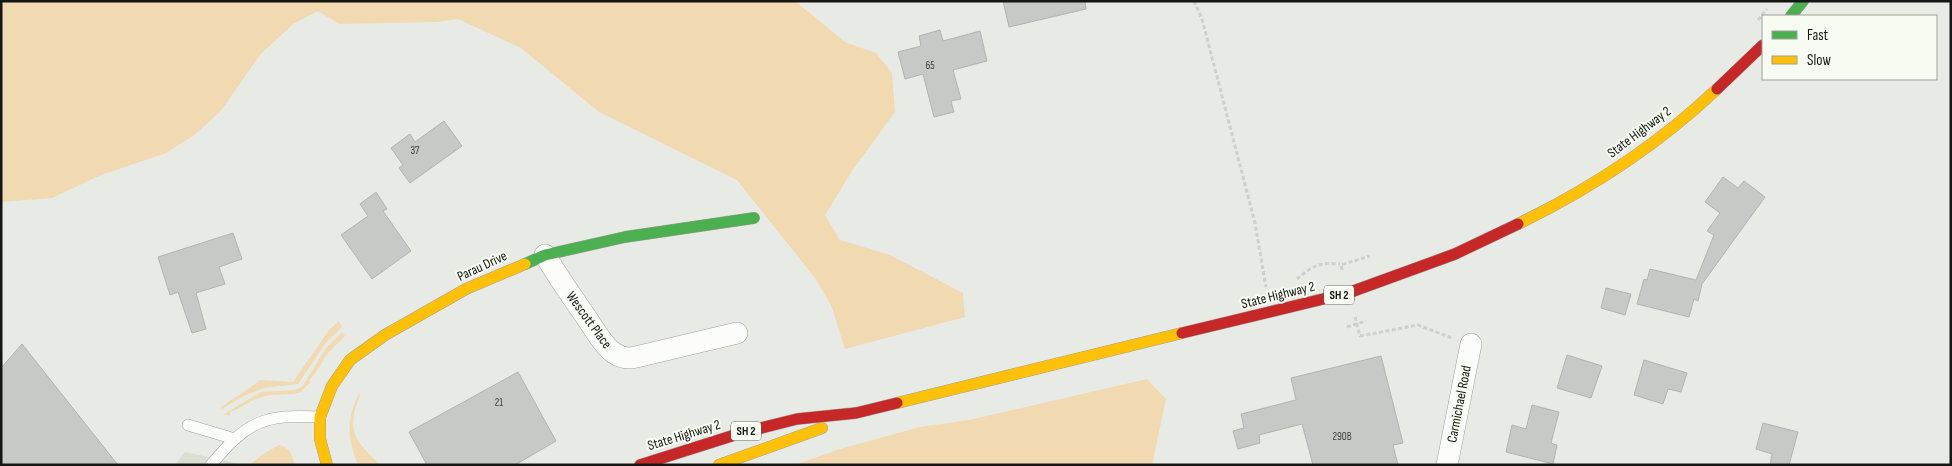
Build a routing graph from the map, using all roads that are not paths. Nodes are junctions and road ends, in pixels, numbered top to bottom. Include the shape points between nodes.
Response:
1 (1803, 1) edge
2 (1792, 15) edge
3 (1762, 46) edge
4 (754, 218) dead end
5 (545, 254) junction
6 (738, 333) dead end
7 (1470, 344) road end
8 (856, 413) junction
9 (320, 417) junction
10 (188, 425) dead end
11 (235, 439) junction
12 (211, 465) edge
13 (327, 465) edge
14 (640, 465) edge
15 (719, 465) edge
16 (1447, 465) edge

1 - 2 main road
3 - 8 main road, State Highway 2 / SH 2 via 1704,101 1602,178 1542,212 1455,254 1348,293
4 - 5 main road, Parau Drive via 625,237
5 - 6 street, Wescott Place via 600,337 611,352 620,357 636,357
5 - 9 main road, Parau Drive via 466,289 363,350 340,372
7 - 16 street, Carmichael Road
8 - 14 main road, State Highway 2 / SH 2 via 797,419
8 - 15 main road, State Highway 2 / SH 2 via 804,436
9 - 11 lane via 277,416 249,427
9 - 13 main road, Parau Drive via 320,439
10 - 11 lane
11 - 12 lane

